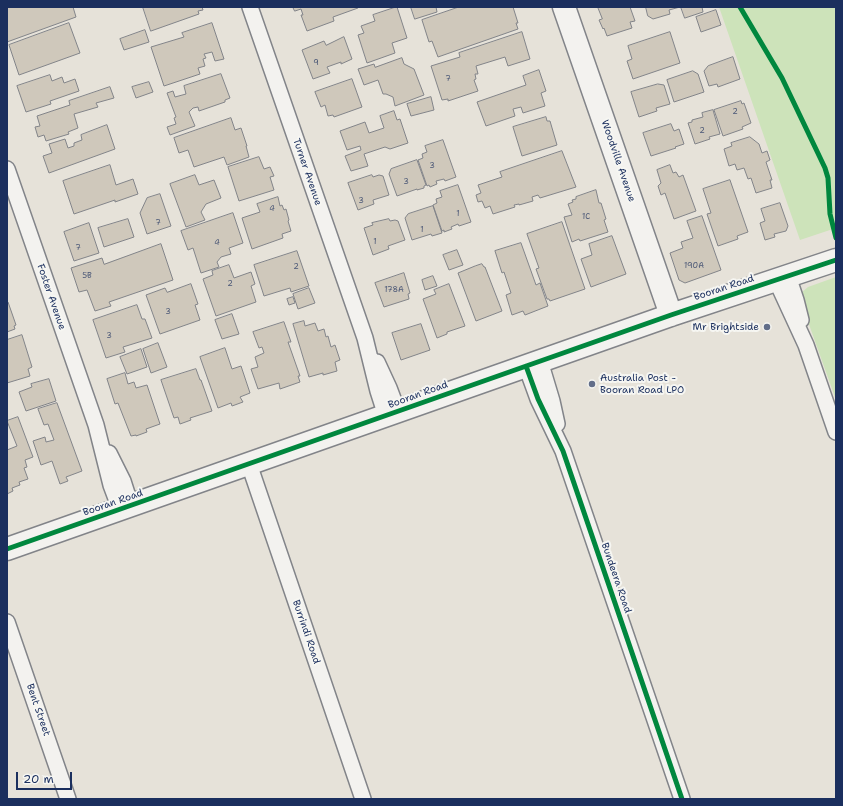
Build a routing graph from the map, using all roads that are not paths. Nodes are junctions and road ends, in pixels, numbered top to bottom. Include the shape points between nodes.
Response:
1 (250, 7) edge
2 (564, 7) edge
3 (7, 168) edge
4 (836, 260) edge
5 (782, 278) junction
6 (671, 315) junction
7 (533, 364) junction
8 (392, 414) junction
9 (836, 432) edge
10 (249, 464) junction
11 (126, 508) junction
12 (7, 549) edge
13 (7, 622) edge
14 (68, 799) edge
15 (363, 799) edge
16 (682, 799) edge

1 - 8 street, Turner Avenue via 365,338 389,388
2 - 6 street, Woodville Avenue
3 - 11 street, Foster Avenue via 96,425 123,481
4 - 5 street, Booran Road
5 - 6 street, Booran Road
5 - 9 street via 796,300 806,345
6 - 7 street, Booran Road
7 - 8 street, Booran Road
7 - 16 street, Bundeera Road via 552,401 563,451
8 - 10 street, Booran Road
10 - 11 street, Booran Road
10 - 15 street, Burrindi Road
11 - 12 street, Booran Road
13 - 14 street, Bent Street

